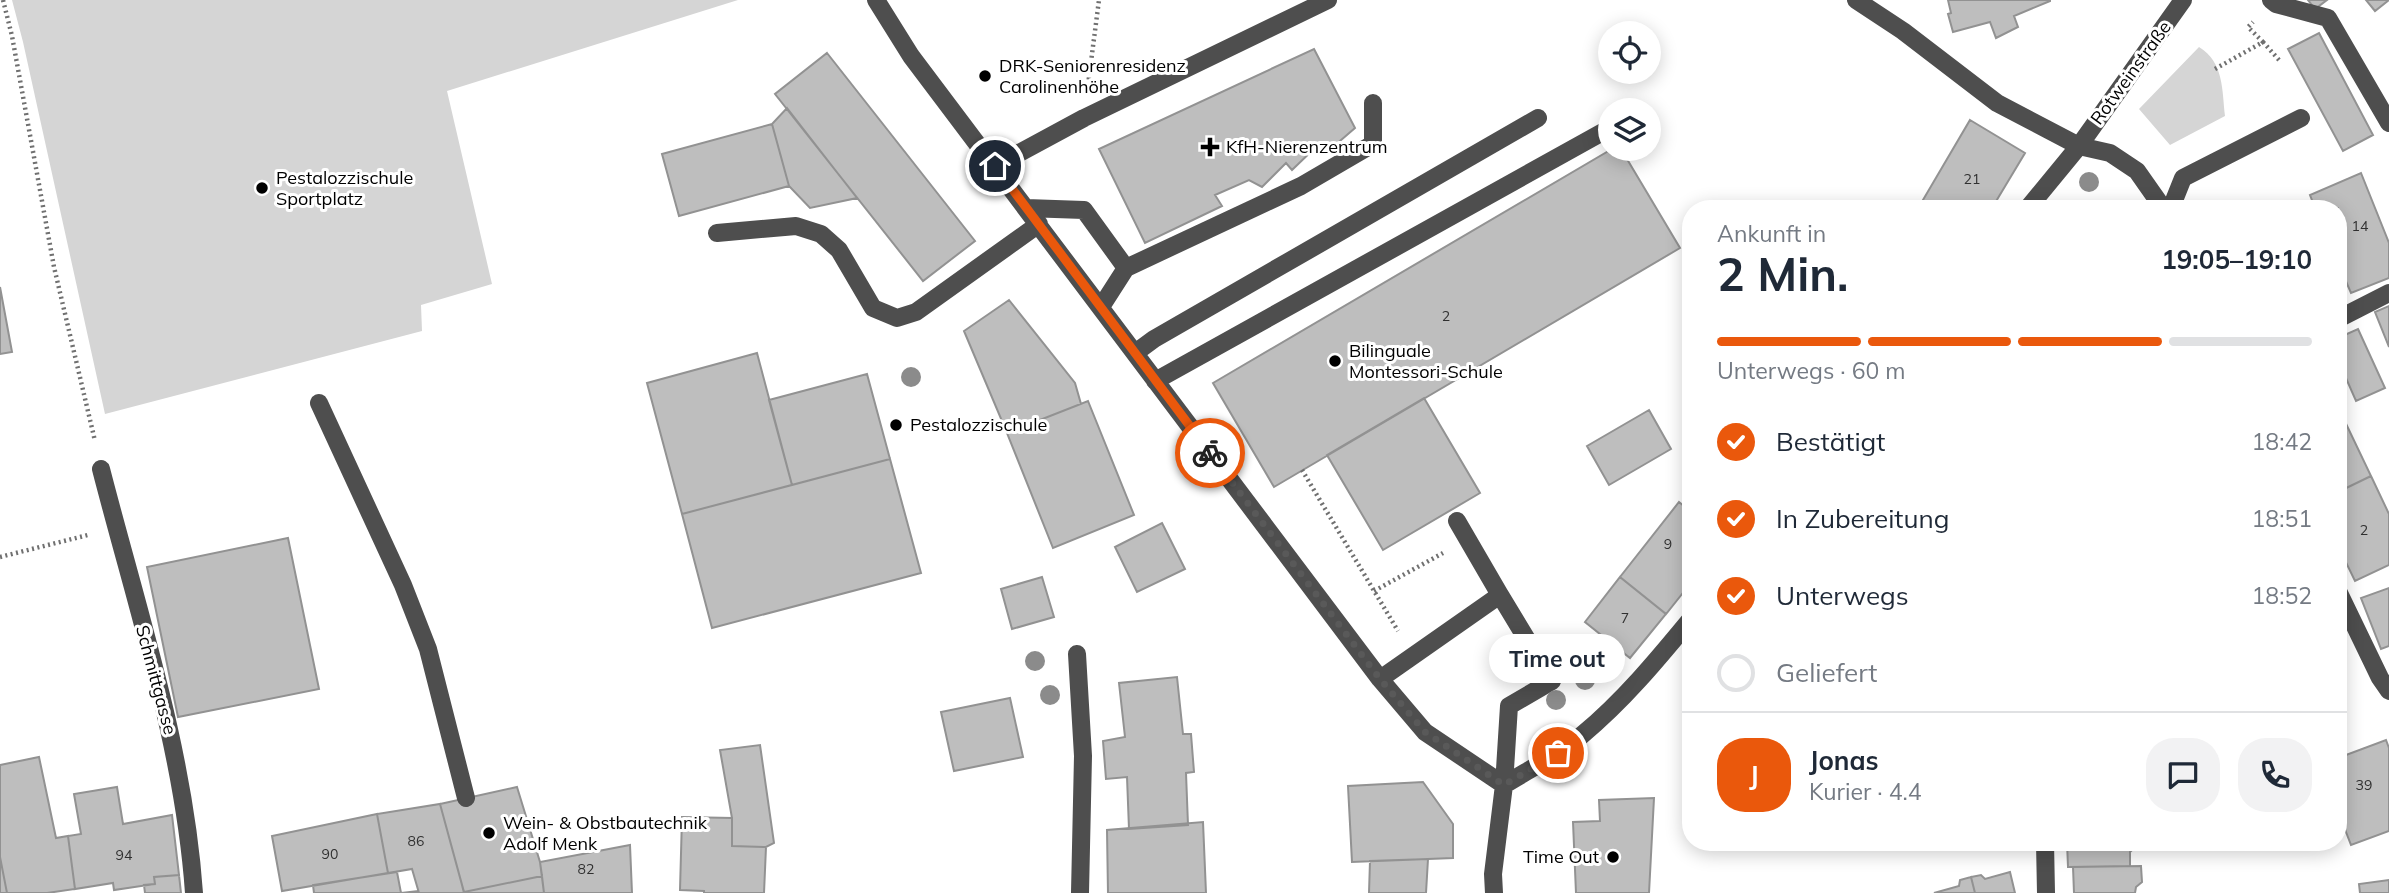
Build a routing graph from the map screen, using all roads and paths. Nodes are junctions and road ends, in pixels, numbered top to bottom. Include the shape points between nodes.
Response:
1 (3, 0) edge
2 (876, 0) edge
3 (1099, 0) edge
4 (1328, 0) edge
5 (1856, 0) edge
6 (2183, 0) edge
7 (2274, 2) edge
8 (2263, 42) junction
9 (2280, 61) dead end
10 (2215, 69) dead end
11 (1373, 103) dead end
12 (1084, 118) junction
13 (1538, 118) dead end
14 (2301, 118) dead end
15 (2389, 123) edge
16 (1598, 135) edge
17 (2078, 146) junction
18 (995, 166) junction
19 (2034, 200) edge
20 (2157, 200) edge
21 (2174, 200) edge
22 (1026, 208) junction
23 (1039, 224) junction
24 (717, 233) dead end
25 (1126, 268) junction
26 (2389, 293) edge
27 (1101, 307) junction
28 (2347, 314) edge
29 (1135, 353) junction
30 (1155, 381) junction
31 (319, 403) dead end
32 (101, 469) joint
33 (1302, 470) dead end
34 (1457, 521) dead end
35 (117, 528) junction
36 (1468, 540) junction
37 (0, 557) edge
38 (1374, 591) junction
39 (1500, 595) junction
40 (2347, 608) edge
41 (1682, 630) edge
42 (1077, 654) dead end
43 (1413, 656) junction
44 (1380, 679) junction
45 (2386, 681) edge
46 (1504, 785) junction
47 (466, 798) dead end
48 (2045, 851) edge
49 (194, 893) edge
50 (1080, 893) edge
51 (1494, 893) edge
52 (2046, 893) edge

1 - 32 path via 54,267
2 - 18 street via 911,56
3 - 12 path
4 - 12 street
5 - 17 street via 1997,103
6 - 17 street, Rotweinstraße
7 - 8 path via 2248,27
7 - 15 street via 2328,18
8 - 9 path
8 - 10 path
11 - 25 street via 1373,144 1300,186
12 - 18 street
13 - 29 street
14 - 21 street via 2183,178
16 - 30 street
17 - 19 street, Rotweinstraße
17 - 20 street via 2110,153 2137,171
18 - 22 street
22 - 23 street
22 - 25 street via 1084,210
23 - 24 street via 916,312 897,318 873,308 839,250 821,234 796,226
23 - 27 street
25 - 27 street
26 - 28 street
27 - 29 street
29 - 30 street
30 - 44 street
31 - 47 street via 428,649
32 - 35 street, Schmittgasse
33 - 38 path
34 - 36 street
35 - 37 path
35 - 49 street, Schmittgasse via 172,741
36 - 38 path
36 - 39 street
38 - 43 path
39 - 43 street
39 - 46 street via 1552,681 1509,706
40 - 45 street
41 - 46 street via 1636,685 1583,735
42 - 50 street via 1083,756
43 - 44 street
44 - 46 street via 1425,732
46 - 51 street
48 - 52 street

